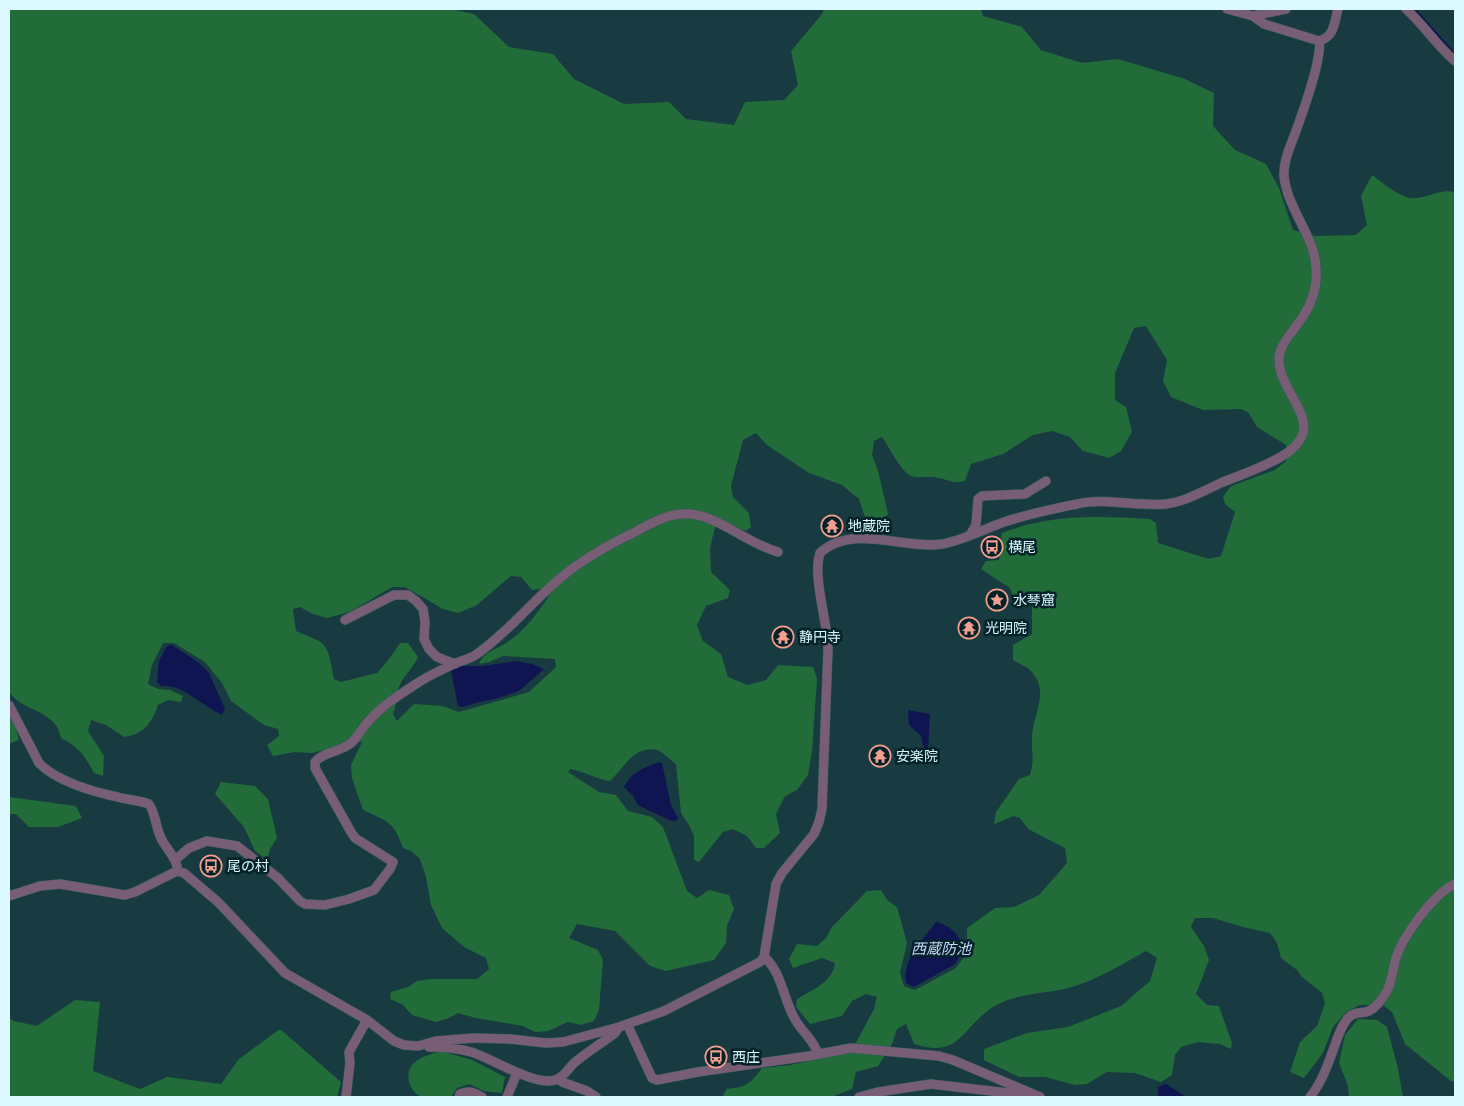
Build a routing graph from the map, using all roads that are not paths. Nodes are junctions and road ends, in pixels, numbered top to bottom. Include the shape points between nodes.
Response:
1 (1227, 9) edge
2 (1286, 9) edge
3 (1338, 9) edge
4 (1406, 9) edge
5 (1253, 16) junction
6 (1319, 41) junction
7 (1455, 61) edge
8 (1046, 481) dead end
9 (970, 536) junction
10 (778, 552) dead end
11 (345, 620) dead end
12 (455, 664) junction
13 (9, 705) edge
14 (175, 860) junction
15 (177, 871) junction
16 (1455, 884) edge
17 (9, 896) edge
18 (764, 957) junction
19 (367, 1020) junction
20 (623, 1025) junction
21 (426, 1044) junction
22 (818, 1054) junction
23 (517, 1073) junction
24 (560, 1079) junction
25 (1026, 1091) junction
26 (346, 1097) edge
27 (459, 1097) edge
28 (482, 1097) edge
29 (507, 1097) edge
30 (596, 1097) edge
31 (858, 1097) edge
32 (1040, 1097) edge
33 (1310, 1097) edge

1 - 5 street
2 - 5 street
3 - 6 street via 1332,31 1327,39
4 - 7 street
5 - 6 street via 1264,24
6 - 9 street via 1315,70 1284,174 1287,191 1315,254 1317,270 1311,302 1286,340 1279,362 1284,381 1301,413 1303,434 1287,453 1182,500 1167,504 1081,503 1017,518
8 - 9 street via 1025,494 982,496 978,499 976,525
9 - 18 street via 923,545 868,538 830,545 820,553 817,569 828,637 822,809 814,834 776,884
10 - 12 street via 713,520 698,515 675,514 614,542 582,561 491,644
11 - 12 street via 394,595 408,595 423,610 424,639 429,649 437,657
12 - 14 street via 420,681 368,721 352,743 319,756 315,762 315,768 351,832 393,862 374,890 326,905 305,904 278,878 237,846 227,843 207,841 197,844
13 - 14 street via 44,768 67,782 149,804 154,810 160,836
14 - 15 street
15 - 17 street via 125,895 60,884 40,886
15 - 19 street via 184,873 218,902 285,973
16 - 33 street via 1427,909 1403,940 1387,989 1377,1005 1368,1012 1350,1016 1342,1026 1320,1082
18 - 20 street via 748,970 664,1011
18 - 22 street via 783,988 796,1022
19 - 21 street via 394,1041 404,1045
19 - 26 street via 349,1052
20 - 21 street via 563,1042 474,1038
20 - 22 street via 652,1078 657,1080
20 - 24 street via 575,1062
21 - 23 street via 474,1053
22 - 25 street via 861,1048 939,1056
23 - 24 street via 544,1081
23 - 29 street
24 - 30 street
25 - 31 street via 1017,1094 931,1084
25 - 32 street
27 - 28 street via 465,1091

